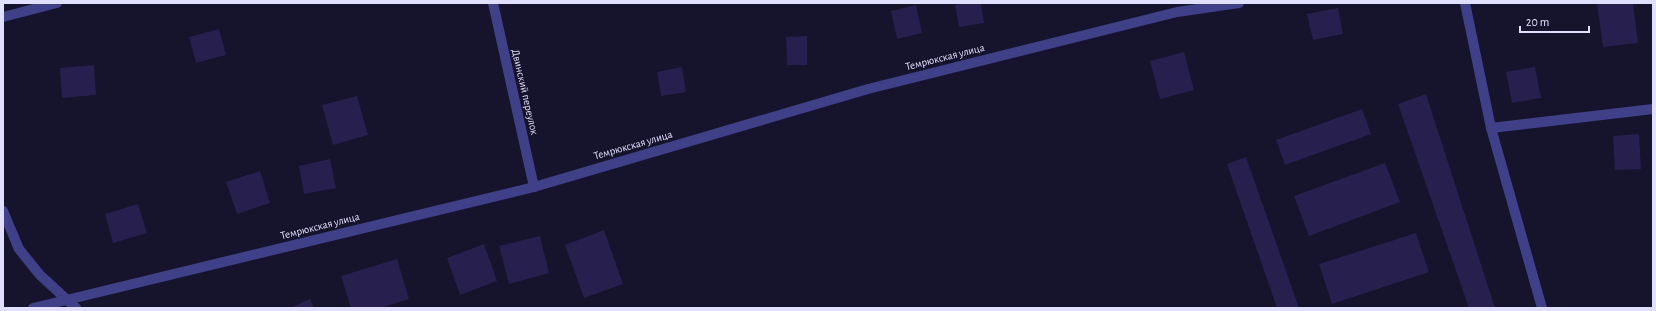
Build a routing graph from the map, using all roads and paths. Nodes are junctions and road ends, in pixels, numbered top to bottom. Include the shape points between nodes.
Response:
1 (56, 3) edge
2 (493, 3) edge
3 (1239, 3) edge
4 (1465, 3) edge
5 (3, 17) edge
6 (1653, 109) edge
7 (1491, 128) junction
8 (534, 186) junction
9 (3, 211) edge
10 (66, 300) junction
11 (33, 308) edge
12 (76, 308) edge
13 (1542, 308) edge

1 - 5 street
2 - 8 street, Двинский переулок
3 - 8 street, Темрюкская улица via 1177,12 868,89
4 - 7 street
6 - 7 street
7 - 13 street
8 - 10 street, Темрюкская улица
9 - 10 street via 19,249 40,275
10 - 11 street, Темрюкская улица
10 - 12 street

